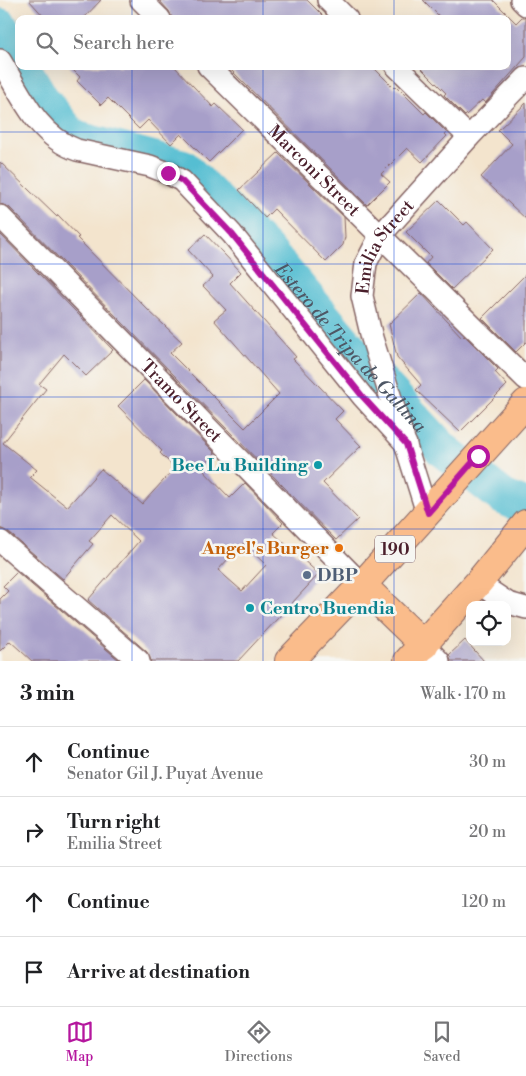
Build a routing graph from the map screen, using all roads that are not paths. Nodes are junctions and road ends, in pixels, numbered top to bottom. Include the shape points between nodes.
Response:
1 (141, 0) edge
2 (328, 0) edge
3 (521, 0) edge
4 (526, 5) edge
5 (156, 15) edge
6 (343, 15) edge
7 (0, 60) edge
8 (212, 70) edge
9 (400, 70) edge
10 (526, 78) edge
11 (469, 138) junction
12 (0, 216) edge
13 (380, 236) junction
14 (526, 379) edge
15 (526, 403) edge
16 (404, 437) junction
17 (428, 513) junction
18 (525, 525) edge
19 (0, 541) edge
20 (478, 583) junction
21 (362, 585) junction
22 (526, 608) edge
23 (424, 656) edge
24 (138, 661) edge
25 (289, 661) edge

1 - 5 street
2 - 6 street
3 - 4 street
7 - 16 street via 39,124 65,146 150,166 182,181 232,234 363,397
8 - 13 street, Marconi Street
9 - 11 street
10 - 11 street, Emilia Street
11 - 13 street, Emilia Street
12 - 21 street, Tramo Street
13 - 14 street, Marconi Street
13 - 16 street, Emilia Street via 366,263 362,296
15 - 17 main road, 190
16 - 17 street, Emilia Street
17 - 21 main road, 190
18 - 20 main road
19 - 24 street
20 - 22 street via 508,603
20 - 23 main road
21 - 23 main road
21 - 25 main road, 190

